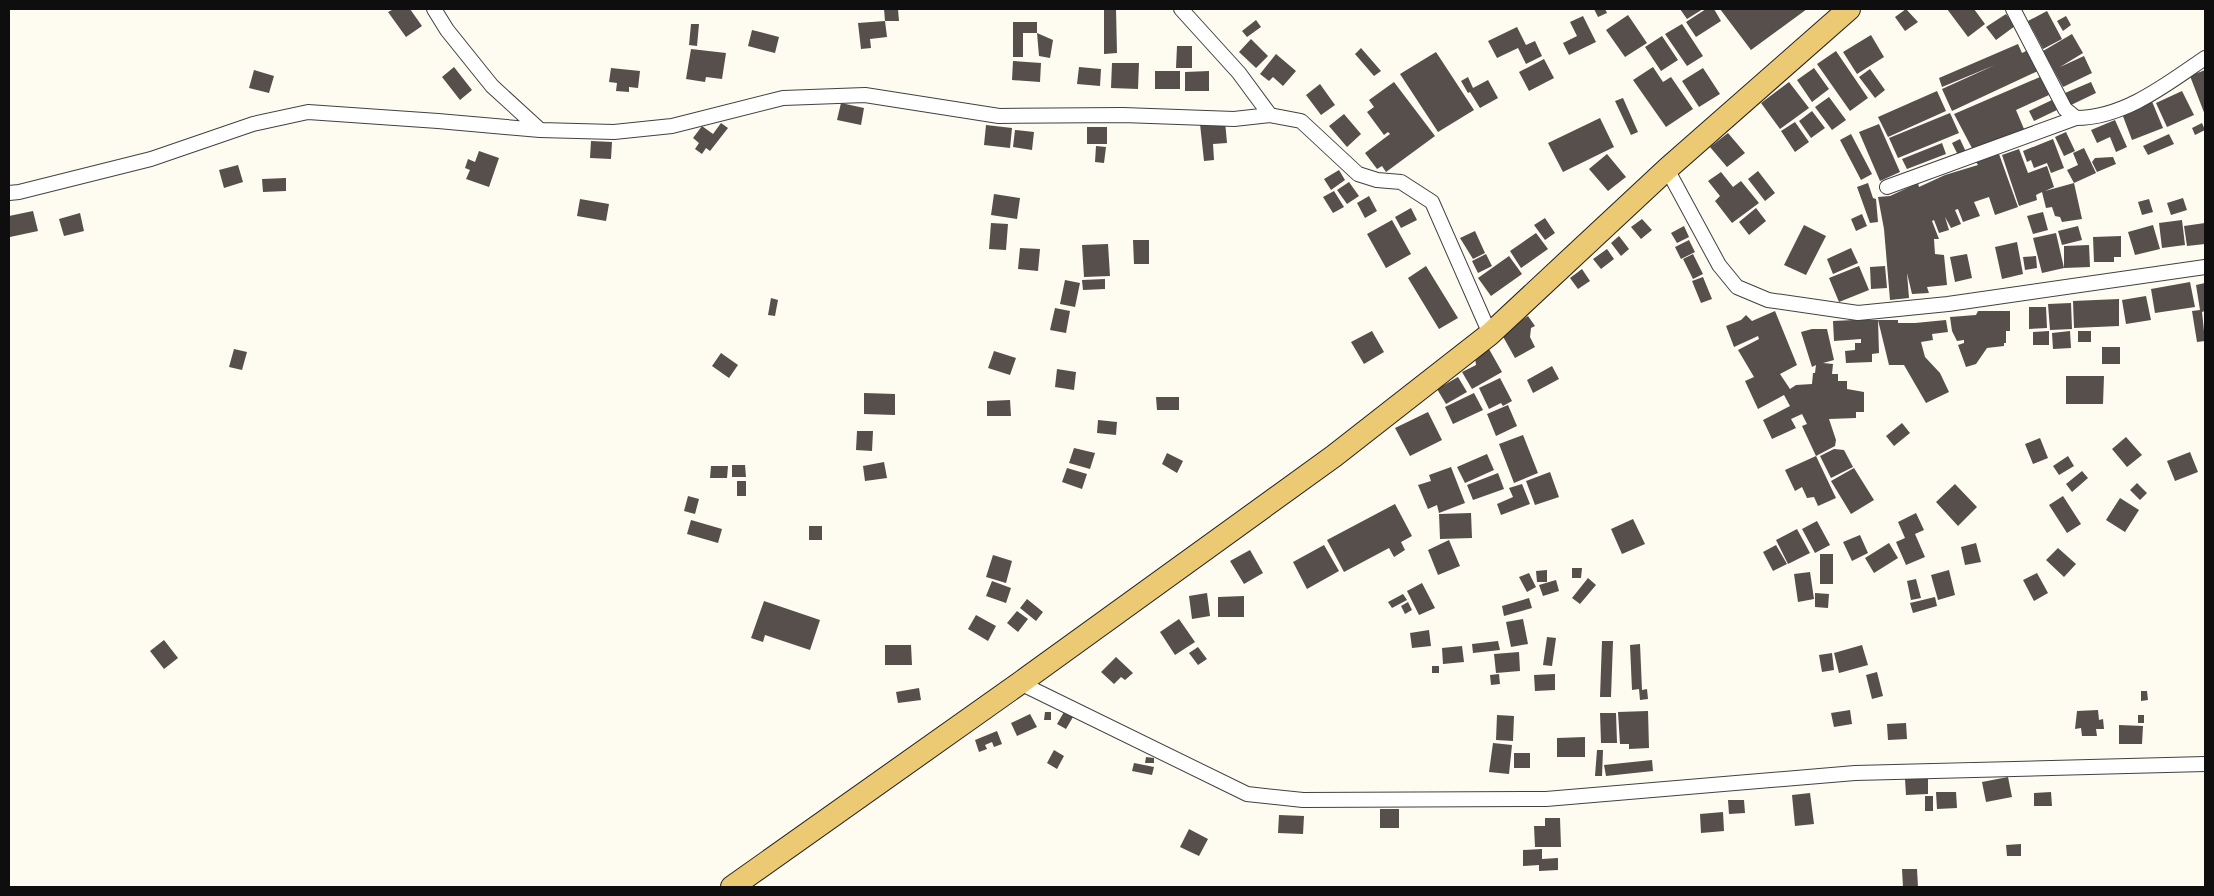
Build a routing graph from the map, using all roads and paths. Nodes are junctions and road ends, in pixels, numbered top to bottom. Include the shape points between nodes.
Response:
1 (434, 9) edge
2 (1181, 9) edge
3 (2013, 9) edge
4 (1837, 13) edge
5 (2205, 58) edge
6 (1270, 115) junction
7 (2076, 118) junction
8 (540, 130) junction
9 (1667, 168) junction
10 (1887, 187) dead end
11 (9, 193) edge
12 (2205, 267) edge
13 (1490, 334) junction
14 (1020, 683) junction
15 (2205, 764) edge
16 (732, 887) edge

1 - 8 street via 492,86
2 - 6 street via 1240,73
3 - 7 street via 2065,109
4 - 9 main road
5 - 7 street via 2134,104 2093,118
6 - 8 street via 1234,119 1123,115 999,116 865,96 783,98 672,126 614,132
6 - 13 street via 1301,121 1358,174 1401,182 1432,202
7 - 10 street
8 - 11 street via 308,112 253,124 152,159
9 - 12 street via 1719,265 1737,287 1768,300 1858,313 1948,304
9 - 13 main road
13 - 14 main road via 1334,456
14 - 15 street via 1247,794 1303,800 1546,798 1855,774
14 - 16 main road

